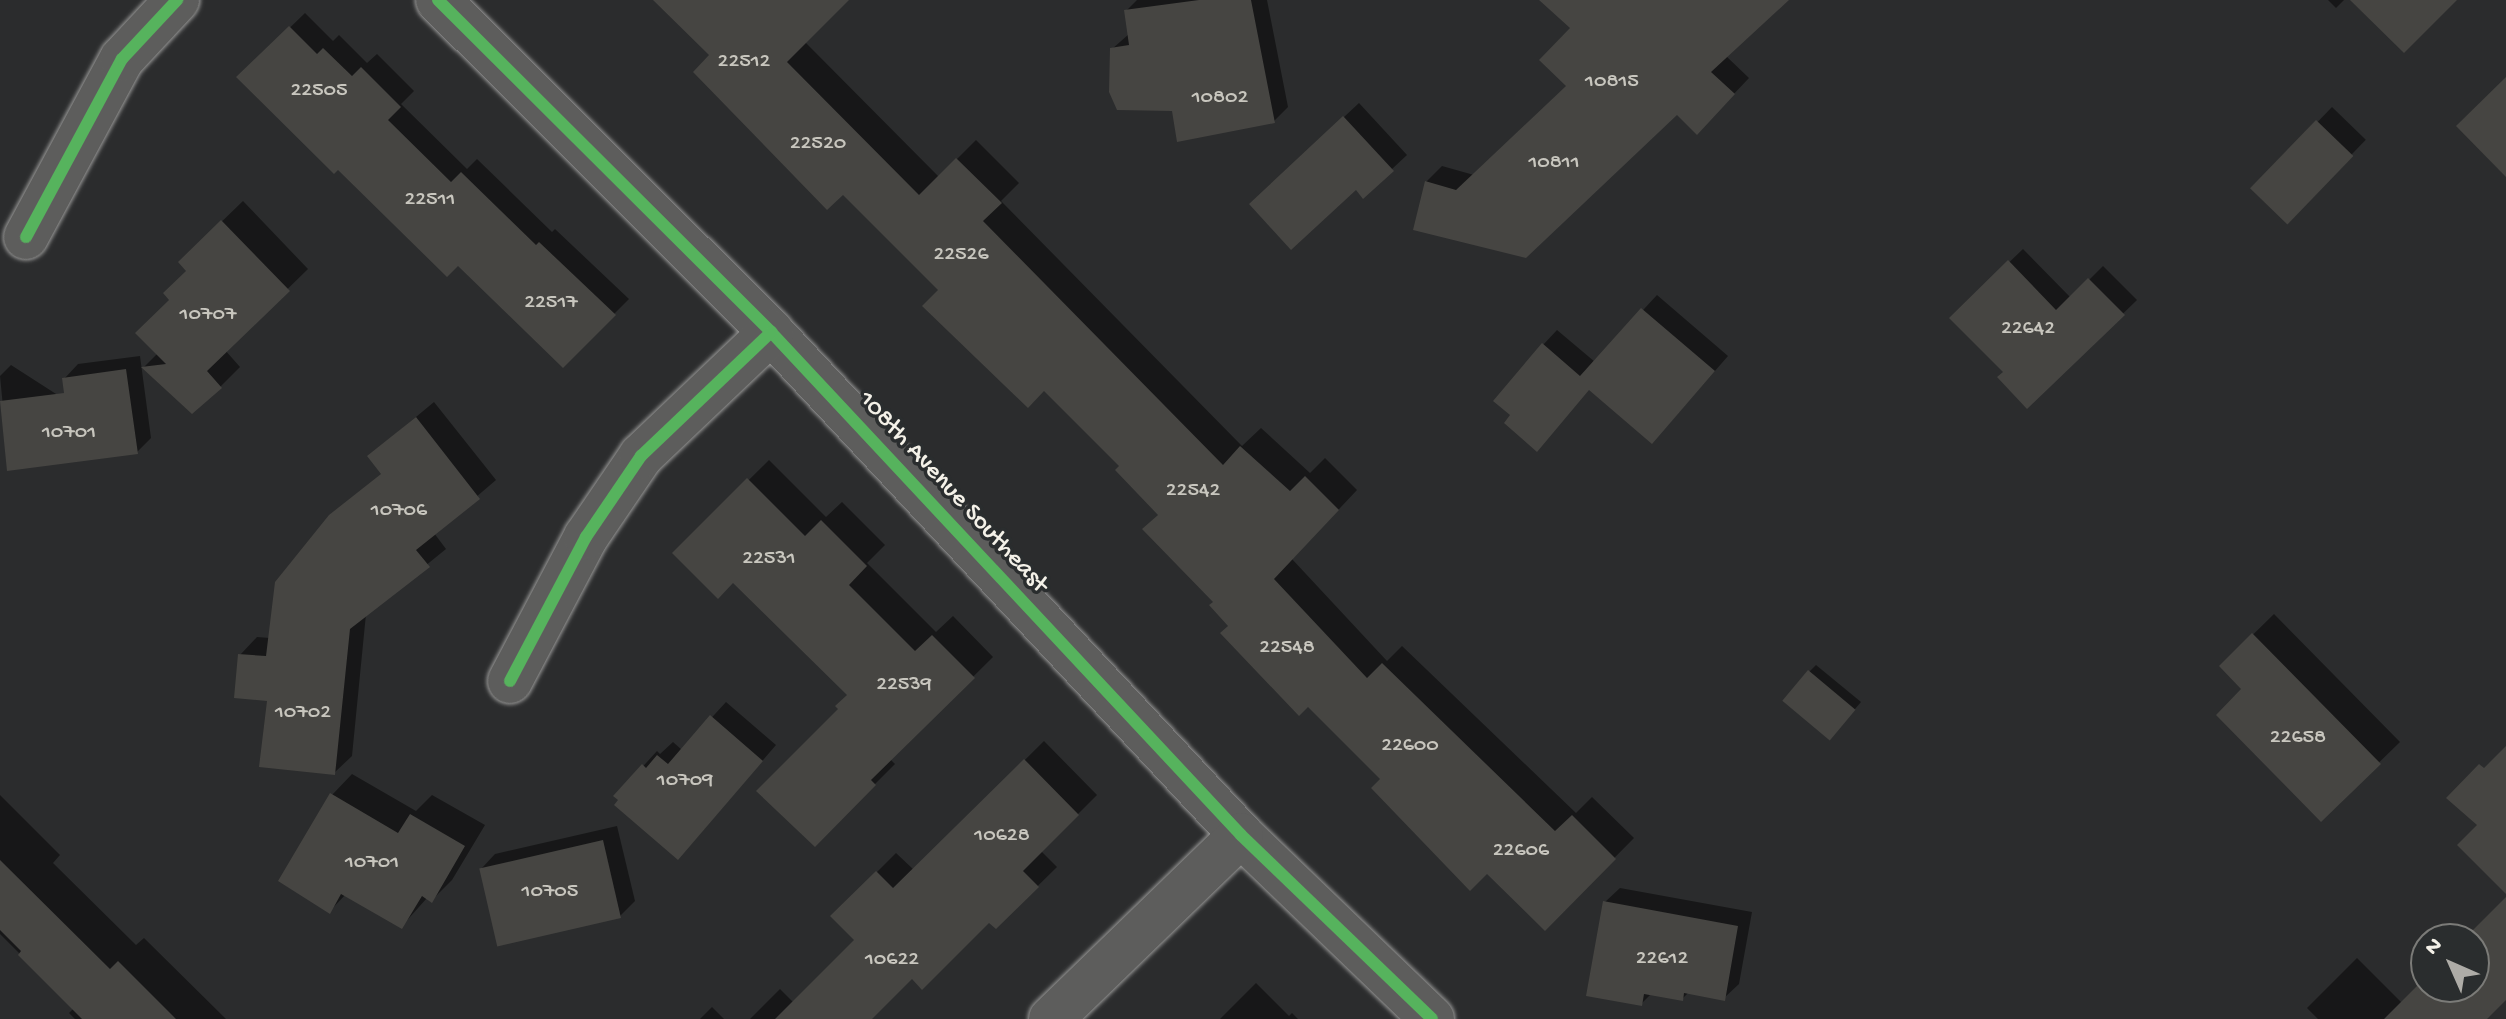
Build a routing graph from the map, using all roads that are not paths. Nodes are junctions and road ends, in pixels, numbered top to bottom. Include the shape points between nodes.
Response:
1 (177, 0) edge
2 (438, 0) edge
3 (26, 237) dead end
4 (771, 332) junction
5 (510, 681) dead end
6 (1241, 835) junction
7 (1051, 1019) edge
8 (1432, 1019) edge

1 - 3 street via 122,59
2 - 4 street, 108th Avenue Southeast
4 - 5 street via 641,456 586,537
4 - 6 street, 108th Avenue Southeast
6 - 7 street
6 - 8 street, 108th Avenue Southeast

